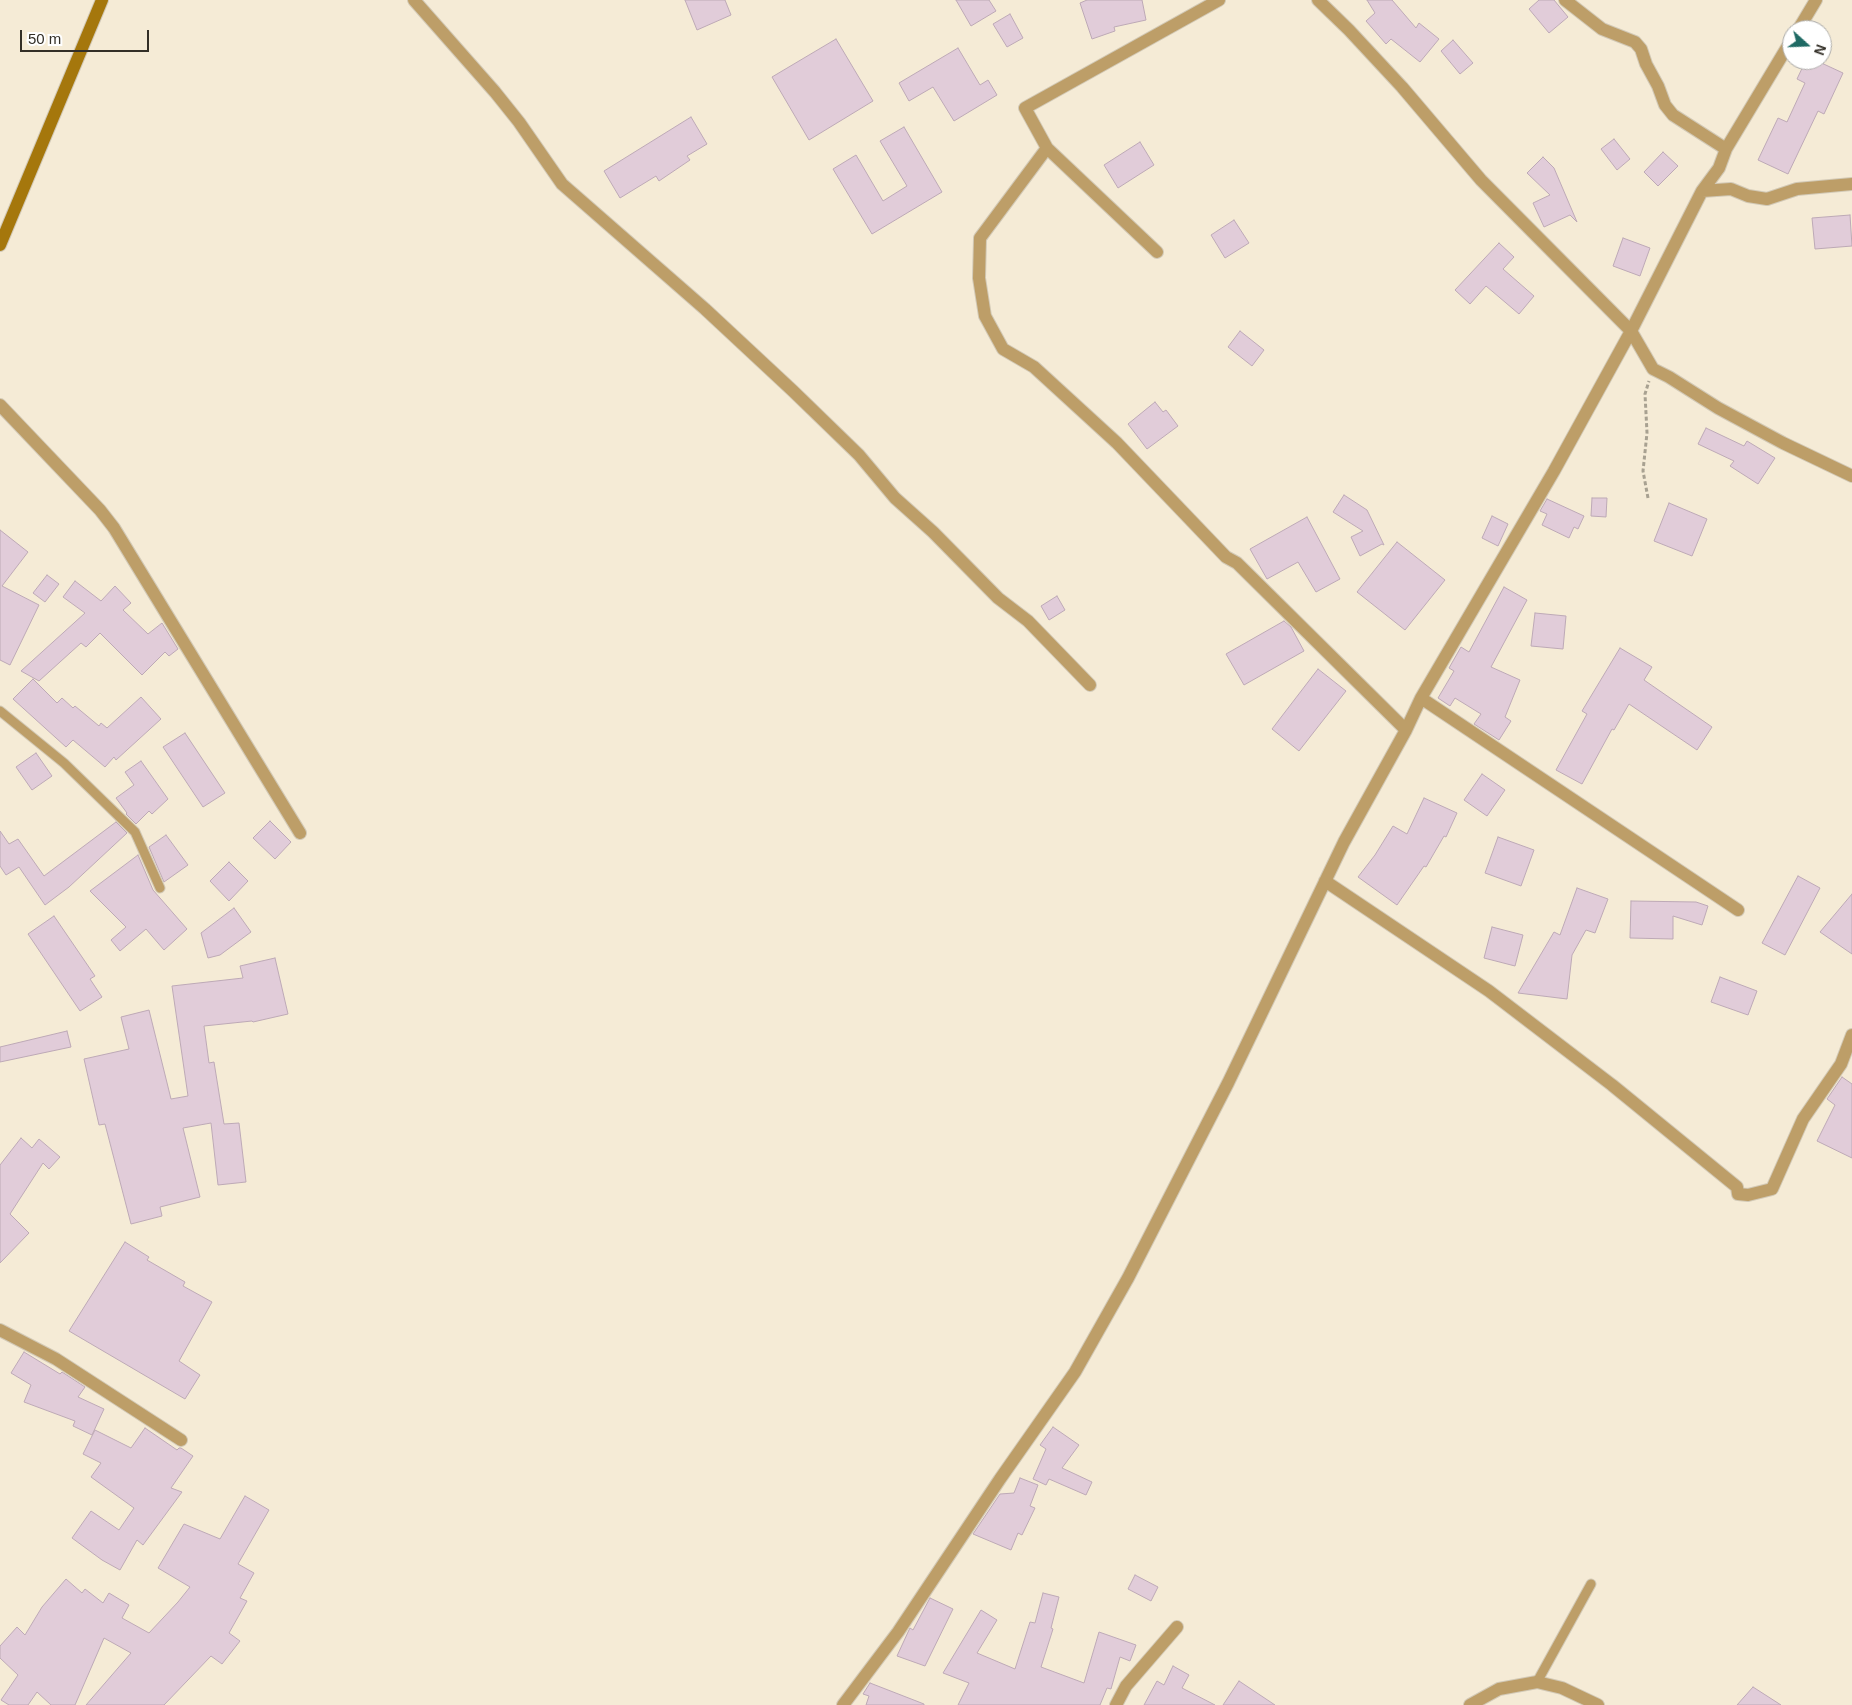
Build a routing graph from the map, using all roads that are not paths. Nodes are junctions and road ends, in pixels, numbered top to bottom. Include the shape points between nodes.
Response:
1 (102, 0) edge
2 (414, 0) edge
3 (1219, 0) edge
4 (1318, 0) edge
5 (1565, 0) edge
6 (1816, 0) edge
7 (1804, 20) edge
8 (1782, 57) edge
9 (1047, 148) junction
10 (1726, 149) junction
11 (1852, 184) edge
12 (1702, 191) junction
13 (0, 245) edge
14 (1157, 252) dead end
15 (1631, 331) junction
16 (0, 405) edge
17 (1852, 476) edge
18 (1090, 685) dead end
19 (1421, 698) junction
20 (0, 711) edge
21 (1406, 730) junction
22 (300, 833) dead end
23 (1325, 881) junction
24 (160, 888) dead end
25 (1738, 910) dead end
26 (1852, 1034) edge
27 (1847, 1067) edge
28 (0, 1330) edge
29 (181, 1440) dead end
30 (1591, 1584) dead end
31 (1177, 1627) dead end
32 (1537, 1682) junction
33 (843, 1705) edge
34 (1116, 1705) edge
35 (1470, 1705) edge
36 (1598, 1705) edge

1 - 13 street
2 - 18 street via 519,122 562,184 793,391 858,455 895,498 998,598 1028,621
3 - 9 street via 1025,108
4 - 15 street via 1402,87 1481,180
5 - 10 street via 1602,29 1635,42 1642,49 1665,105 1673,114
6 - 7 street
8 - 10 street
9 - 14 street
9 - 21 street via 980,238 979,278 985,316 1003,349 1034,367 1117,443 1226,558 1237,563
10 - 12 street via 1719,168
11 - 12 street via 1797,189 1767,199 1731,189
12 - 15 street
15 - 17 street via 1652,369 1783,443
15 - 19 street via 1554,471
16 - 22 street via 114,528
19 - 21 street
19 - 25 street
20 - 24 lane via 64,763 134,832
21 - 23 street
23 - 27 street via 1489,991 1612,1085 1737,1187 1738,1194 1748,1195 1772,1188 1803,1119
23 - 33 street via 1224,1092 1128,1278 1075,1372 898,1632
26 - 27 street
28 - 29 street via 56,1359
30 - 32 lane
31 - 34 street via 1126,1686
32 - 35 street via 1499,1689
32 - 36 street via 1562,1688

